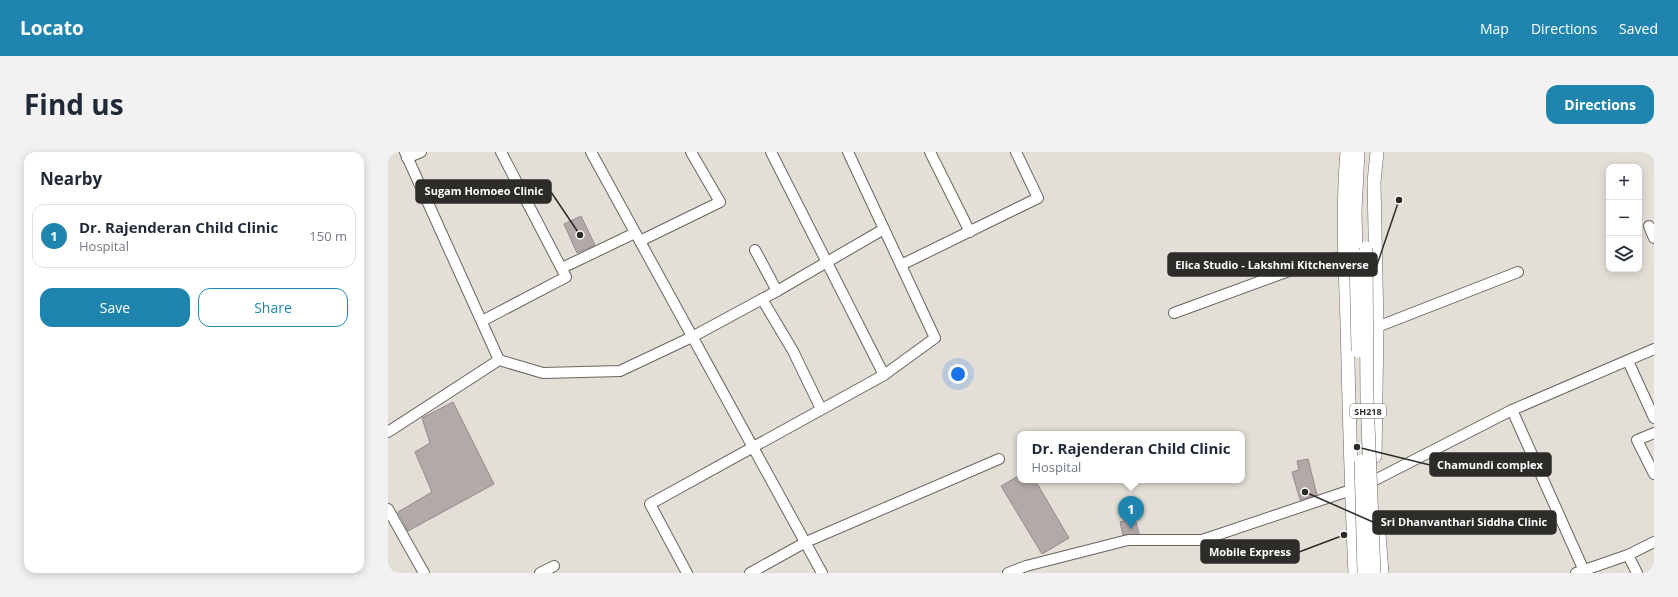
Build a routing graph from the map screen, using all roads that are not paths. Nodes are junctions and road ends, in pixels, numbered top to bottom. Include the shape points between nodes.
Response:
1 (421, 152) edge
2 (501, 152) edge
3 (591, 152) edge
4 (691, 152) edge
5 (772, 152) edge
6 (848, 152) edge
7 (930, 152) edge
8 (1016, 152) edge
9 (1347, 152) edge
10 (1358, 152) edge
11 (1369, 152) edge
12 (1377, 152) edge
13 (406, 155) edge
14 (1649, 226) dead end
15 (884, 229) junction
16 (970, 232) junction
17 (638, 237) junction
18 (1654, 238) edge
19 (755, 250) dead end
20 (1345, 256) junction
21 (826, 262) junction
22 (901, 265) junction
23 (562, 268) junction
24 (1518, 272) dead end
25 (777, 291) junction
26 (762, 299) junction
27 (1174, 313) dead end
28 (482, 321) junction
29 (1377, 327) junction
30 (692, 337) junction
31 (1654, 349) edge
32 (499, 360) junction
33 (1628, 361) junction
34 (884, 374) junction
35 (821, 409) junction
36 (1512, 410) junction
37 (1654, 418) edge
38 (388, 432) edge
39 (1654, 433) edge
40 (754, 447) junction
41 (999, 459) dead end
42 (1654, 474) edge
43 (1375, 480) junction
44 (1351, 490) junction
45 (388, 508) edge
46 (806, 542) junction
47 (1654, 542) edge
48 (1628, 555) junction
49 (554, 566) dead end
50 (1026, 570) edge
51 (1581, 572) edge
52 (424, 573) edge
53 (540, 573) edge
54 (687, 573) edge
55 (750, 573) edge
56 (822, 573) edge
57 (1008, 573) edge
58 (1355, 573) edge
59 (1364, 573) edge
60 (1374, 573) edge
61 (1382, 573) edge
62 (1637, 573) edge

1 - 13 street
2 - 23 street
3 - 17 street
4 - 17 street via 720,202
5 - 21 street
6 - 15 street
7 - 16 street
8 - 16 street via 1038,198
9 - 20 main road via 1344,188
10 - 59 main road, SH218, bridge via 1355,211
11 - 60 main road, SH218, bridge via 1366,248 1367,398
12 - 29 main road via 1374,182
13 - 28 street
14 - 18 street
15 - 21 street
15 - 22 street
16 - 22 street
17 - 23 street
17 - 30 street
19 - 25 street
20 - 27 street via 1297,268
20 - 44 main road
21 - 25 street
21 - 34 street
22 - 34 street via 935,338
23 - 28 street via 566,277
24 - 29 street
25 - 26 street
26 - 30 street
26 - 35 street via 793,351
28 - 32 street
29 - 43 main road
30 - 32 street via 620,371 543,373
30 - 40 street
31 - 33 street
32 - 38 street
33 - 36 street
33 - 37 street
34 - 35 street
35 - 40 street
36 - 43 street
36 - 51 street
39 - 42 street via 1637,440
40 - 46 street
40 - 54 street via 650,504
41 - 46 street
43 - 44 street
43 - 61 main road
44 - 50 street via 1202,540 1128,540
44 - 58 main road
45 - 52 street
46 - 55 street
46 - 56 street
47 - 48 street
48 - 51 street
48 - 62 street
49 - 53 street
50 - 57 street

